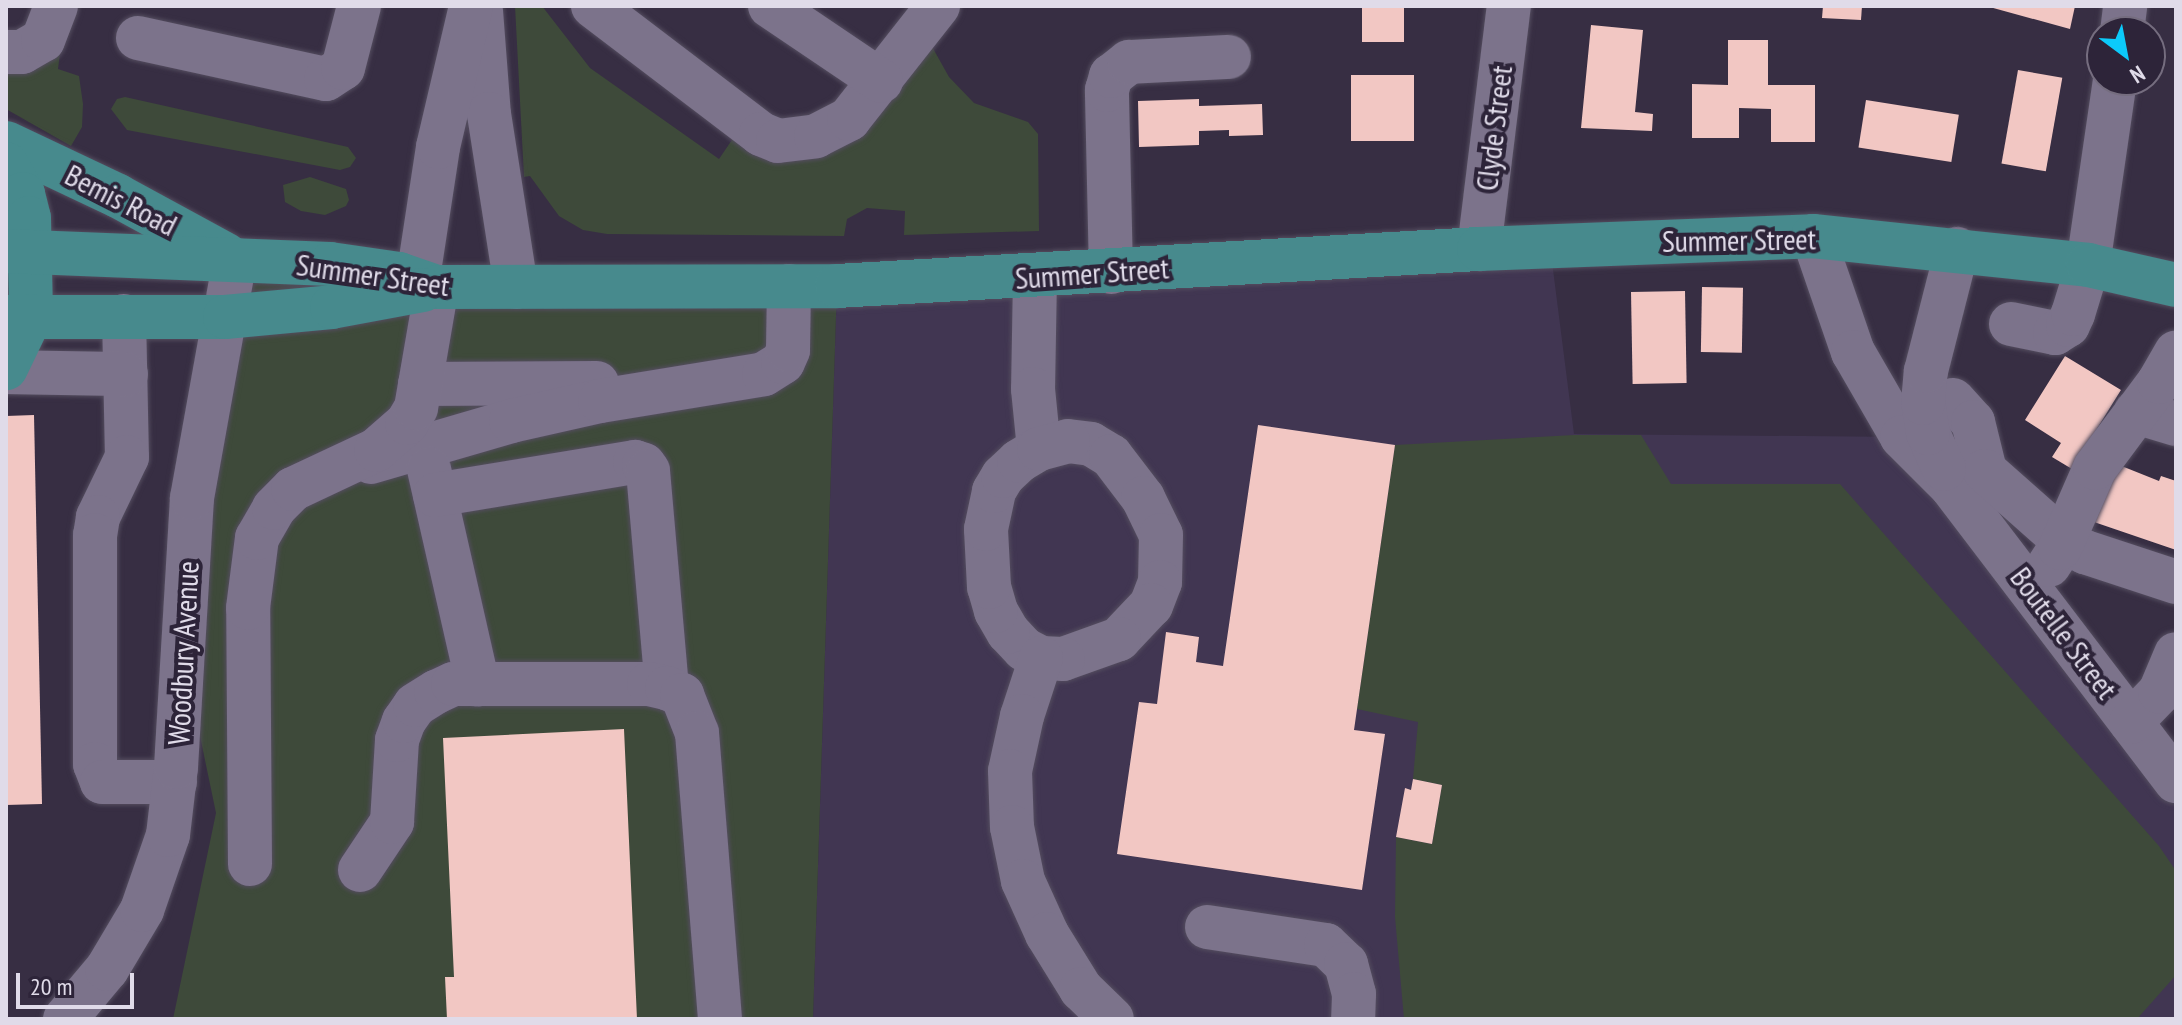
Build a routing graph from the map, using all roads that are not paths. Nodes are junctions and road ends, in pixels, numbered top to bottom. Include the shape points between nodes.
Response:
1 (56, 6) edge
2 (359, 6) edge
3 (471, 6) edge
4 (481, 6) edge
5 (593, 6) edge
6 (770, 6) edge
7 (938, 6) edge
8 (1509, 6) edge
9 (138, 38) dead end
10 (6, 52) edge
11 (1229, 57) dead end
12 (881, 81) junction
13 (2113, 96) edge
14 (6, 143) edge
15 (6, 164) edge
16 (1813, 236) junction
17 (1479, 249) junction
18 (1957, 249) junction
19 (18, 251) edge
20 (235, 260) junction
21 (2088, 265) junction
22 (1111, 272) junction
23 (1035, 277) junction
24 (2176, 285) edge
25 (424, 286) junction
26 (789, 286) junction
27 (516, 287) junction
28 (18, 316) edge
29 (124, 316) junction
30 (225, 317) junction
31 (2011, 324) dead end
32 (2176, 352) edge
33 (6, 370) edge
34 (126, 374) junction
35 (709, 383) junction
36 (1953, 400) dead end
37 (420, 413) junction
38 (2156, 418) edge
39 (1039, 449) junction
40 (1966, 474) junction
41 (435, 495) junction
42 (2064, 541) junction
43 (2176, 582) edge
44 (2027, 585) junction
45 (2176, 654) edge
46 (1041, 658) junction
47 (478, 684) junction
48 (667, 688) junction
49 (2131, 722) junction
50 (2176, 781) edge
51 (175, 782) junction
52 (250, 864) dead end
53 (360, 870) dead end
54 (1207, 927) dead end
55 (65, 1019) edge
56 (720, 1019) edge
57 (1112, 1019) edge
58 (1353, 1019) edge

1 - 10 street via 43,40 22,52
2 - 9 street via 343,68 326,79
3 - 25 street via 435,162
4 - 27 street via 489,114
5 - 12 street via 761,134 778,141 816,136 849,119
6 - 12 street
7 - 12 street
8 - 17 street, Clyde Street
11 - 22 street via 1129,62 1111,76
13 - 21 street
14 - 20 main road, Bemis Road
15 - 19 main road via 29,218
16 - 17 main road, Summer Street
16 - 18 main road, Summer Street
16 - 40 street, Boutelle Street via 1853,352 1902,437
17 - 22 main road, Summer Street
18 - 21 main road, Summer Street
18 - 40 street, Boutelle Street via 1923,403 1928,433
19 - 20 main road, Summer Street
19 - 28 main road
20 - 25 main road, Summer Street via 330,264
20 - 30 street, Woodbury Avenue
21 - 24 main road, Summer Street
21 - 31 street via 2073,314 2059,331 2046,334
22 - 23 main road, Summer Street
23 - 26 main road, Summer Street
23 - 39 street via 1033,389
25 - 27 main road, Summer Street
25 - 30 main road via 332,307
25 - 37 street
26 - 27 main road, Summer Street
26 - 35 street via 788,350 783,362 764,374
28 - 29 main road
28 - 33 main road
29 - 30 main road
29 - 34 street
30 - 51 street, Woodbury Avenue via 192,498
32 - 38 street
33 - 34 street
34 - 51 street via 127,457 98,517 95,535 95,764 102,782
35 - 37 street
35 - 37 street via 526,417
36 - 40 street via 1973,422
37 - 41 street
37 - 52 street via 394,437 307,481 274,508 257,538 248,608
38 - 42 street via 2095,468
39 - 46 street via 1003,476 986,529 989,587 996,611 1024,649
39 - 46 street via 1068,441 1091,444 1111,456 1153,515 1162,556 1151,605 1119,639 1063,659
40 - 42 street via 1985,471
40 - 44 street, Boutelle Street
41 - 47 street
41 - 48 street via 635,462 644,465
42 - 43 street
42 - 44 street via 2045,570
44 - 49 street, Boutelle Street
45 - 49 street via 2160,692
46 - 57 street via 1010,771 1012,827 1023,881 1047,934 1081,989
47 - 48 street
47 - 53 street via 453,684 436,692 415,705 404,721 397,740 392,822
48 - 56 street via 682,695 697,733
49 - 50 street, Boutelle Street
51 - 55 street, Woodbury Avenue via 163,858 142,910 107,969
54 - 58 street via 1326,945 1346,964 1354,994

